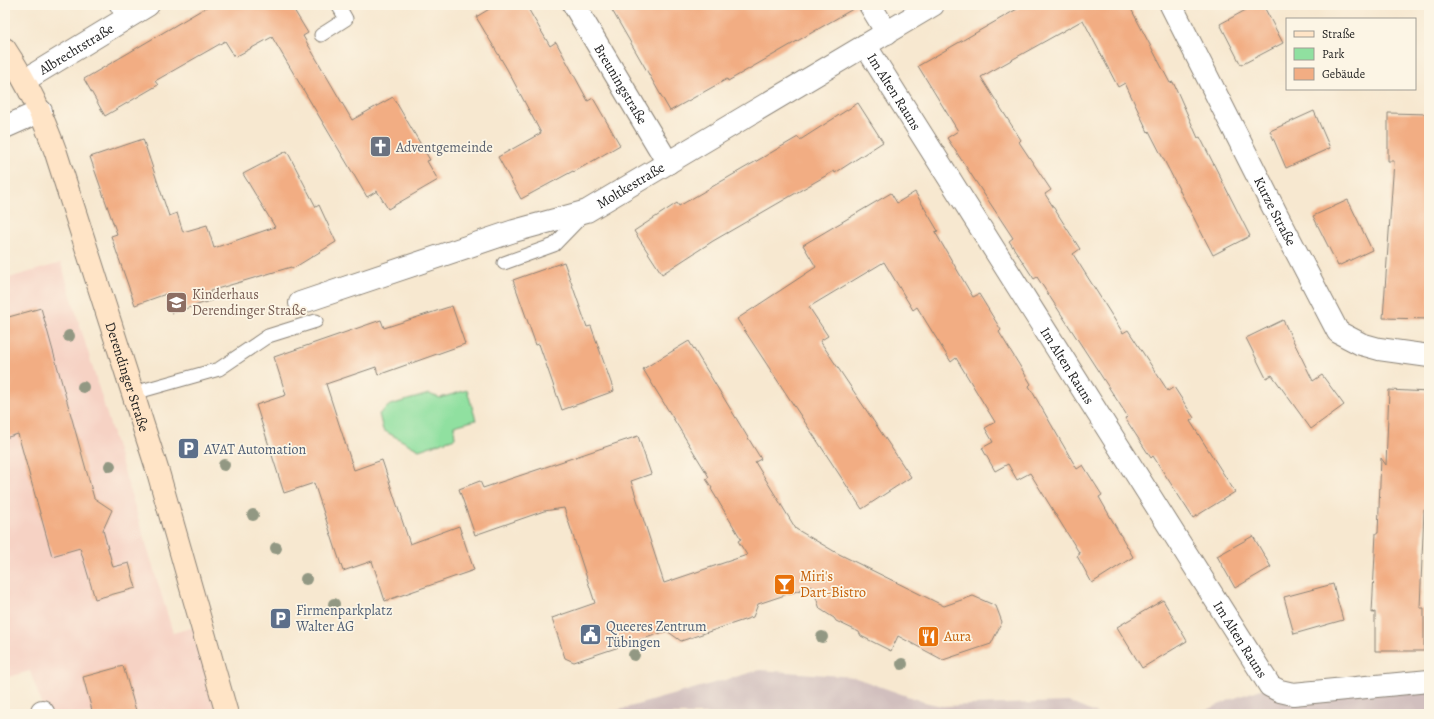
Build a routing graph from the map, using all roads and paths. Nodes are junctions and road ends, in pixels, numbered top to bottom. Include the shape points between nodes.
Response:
1 (148, 5) edge
2 (338, 5) edge
3 (574, 5) edge
4 (870, 5) edge
5 (933, 5) edge
6 (1171, 5) edge
7 (120, 12) edge
8 (887, 33) junction
9 (321, 35) dead end
10 (865, 45) junction
11 (5, 49) edge
12 (25, 80) junction
13 (41, 111) junction
14 (5, 127) edge
15 (668, 163) junction
16 (587, 211) junction
17 (504, 263) dead end
18 (300, 303) dead end
19 (316, 321) dead end
20 (1429, 356) edge
21 (134, 393) junction
22 (1429, 681) edge
23 (227, 714) edge

1 - 7 street, Albrechtstraße
2 - 9 lane via 346,19
3 - 15 street, Breuningstraße
4 - 8 street
5 - 8 street, Moltkestraße
6 - 20 street, Kurze Straße via 1338,332 1361,344 1379,349
7 - 12 street, Albrechtstraße
8 - 10 street, Moltkestraße
10 - 15 street, Moltkestraße
10 - 22 street, Im Alten Rauns via 1270,686 1293,694
11 - 12 street, Derendinger Straße
12 - 13 street, Derendinger Straße
13 - 14 street
13 - 21 street, Derendinger Straße
15 - 16 street, Moltkestraße
16 - 17 lane via 554,245
16 - 18 street, Moltkestraße via 514,231
19 - 21 lane via 268,336 219,370
21 - 23 street, Derendinger Straße

